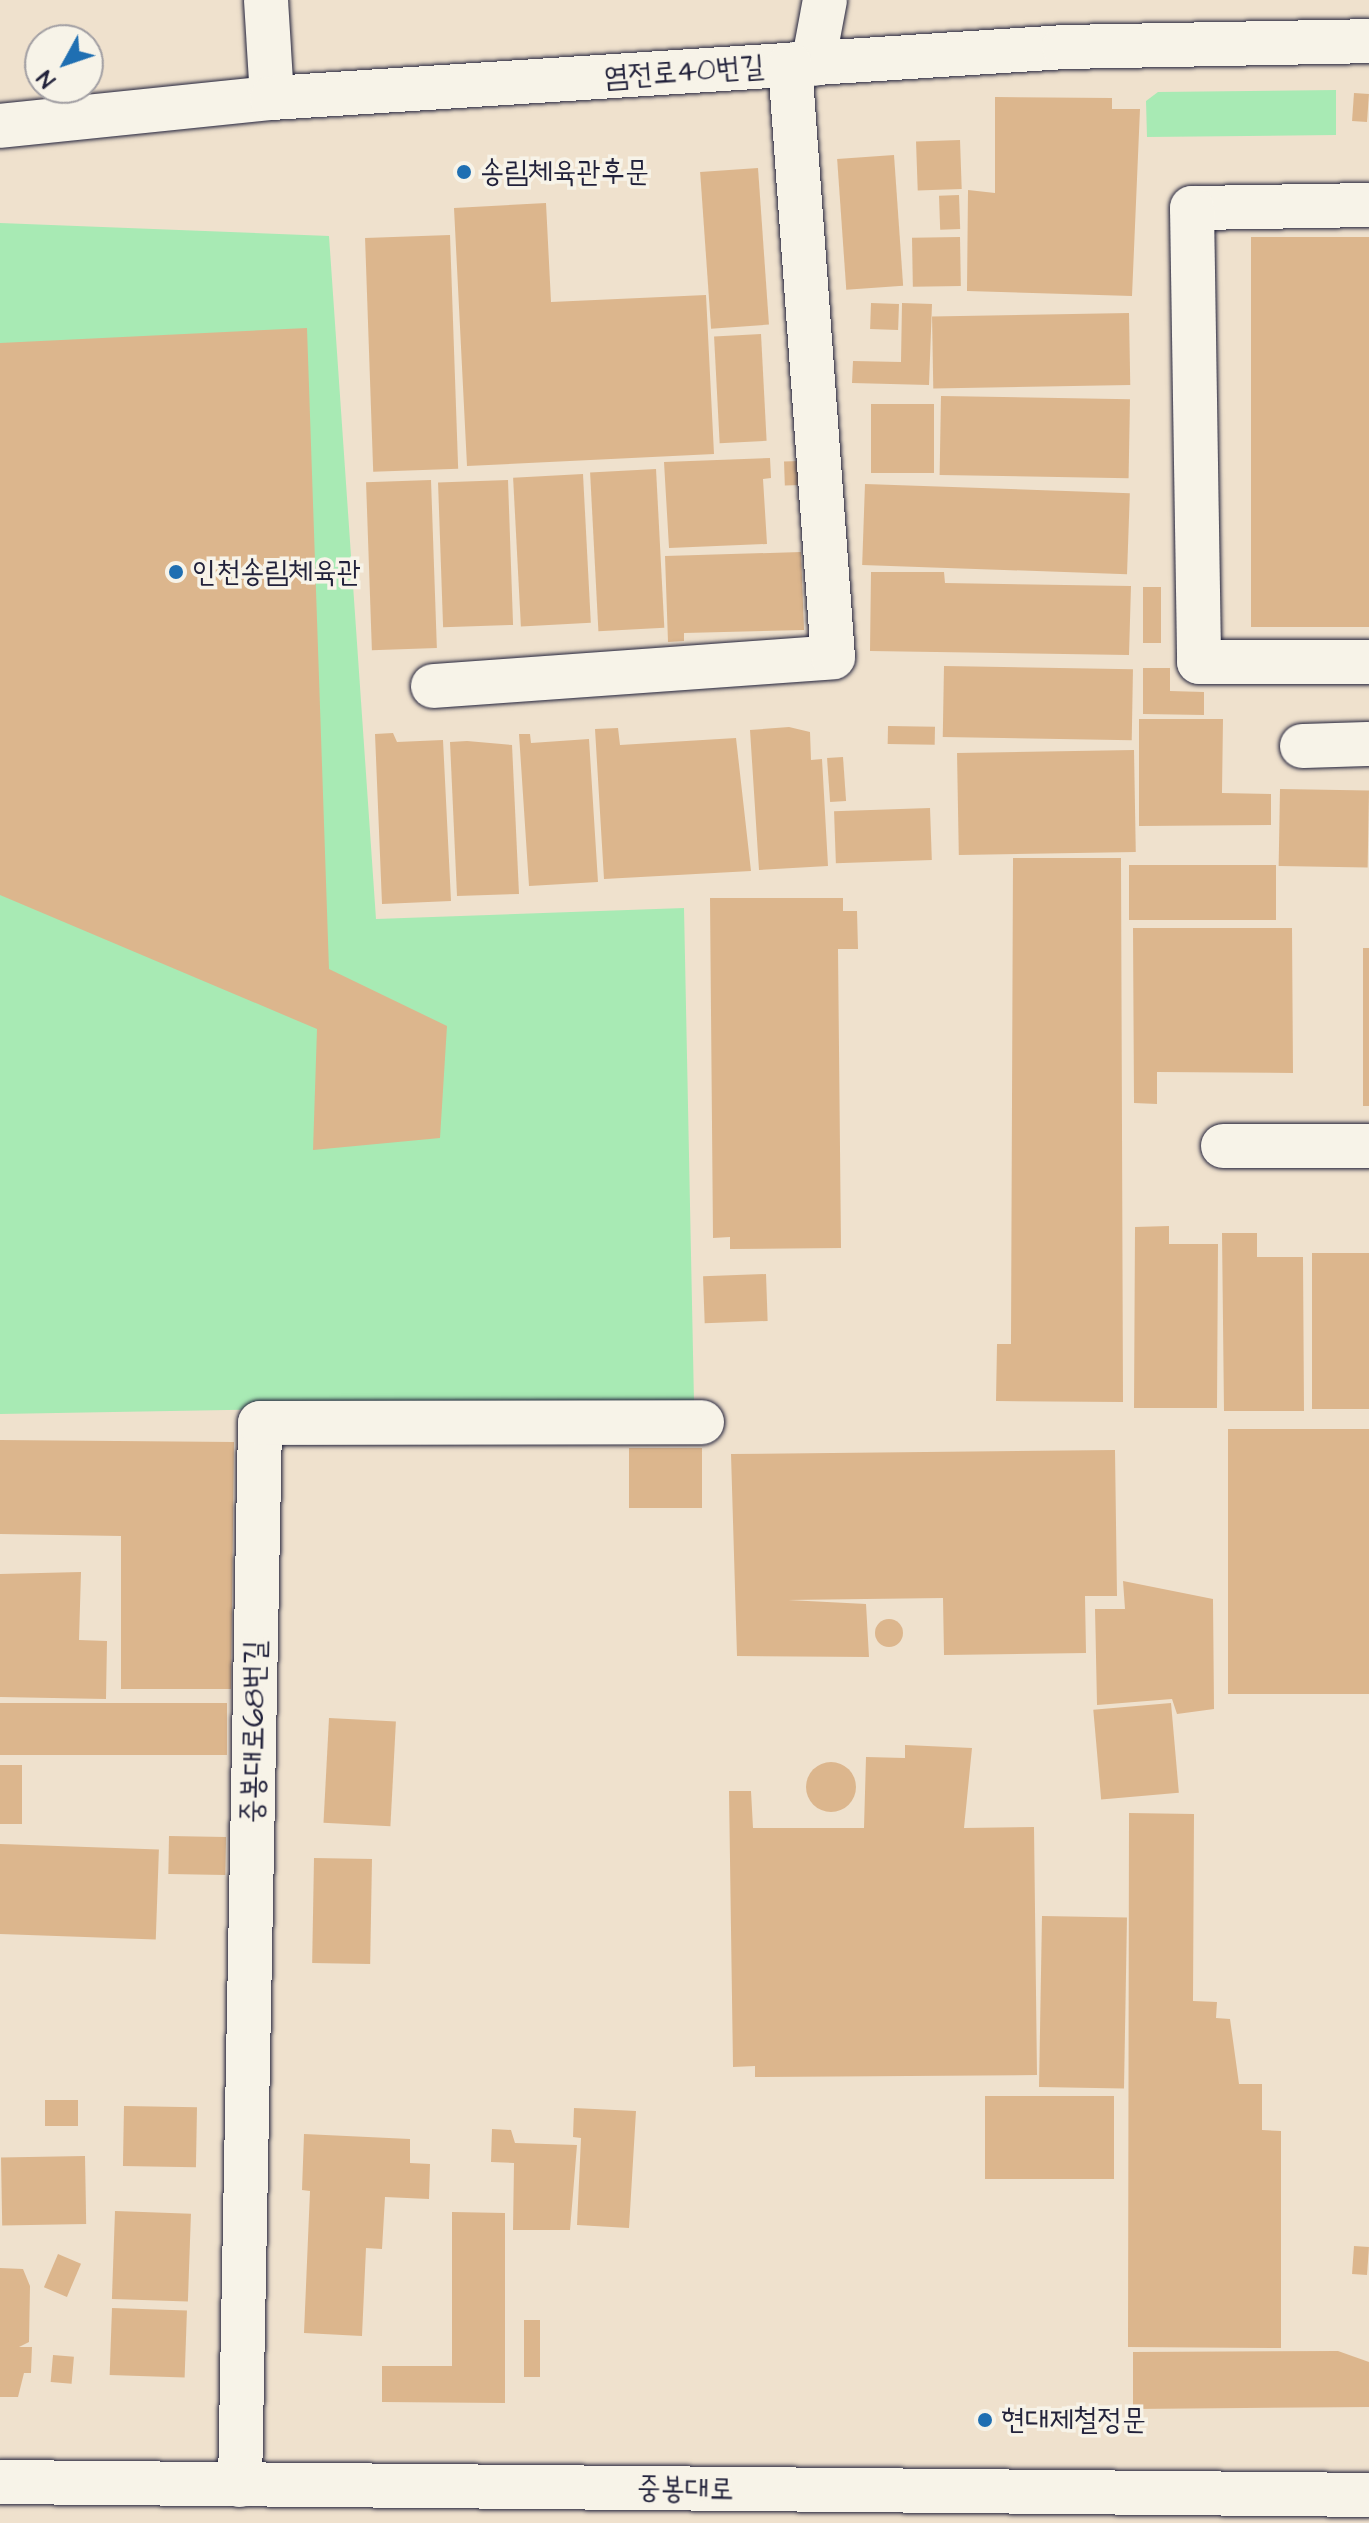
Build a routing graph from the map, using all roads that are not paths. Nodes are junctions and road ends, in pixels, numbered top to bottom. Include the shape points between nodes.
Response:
1 (266, 0) edge
2 (825, 0) edge
3 (1369, 41) edge
4 (801, 64) junction
5 (272, 98) junction
6 (0, 126) edge
7 (1369, 205) edge
8 (1369, 662) edge
9 (433, 686) dead end
10 (1369, 744) edge
11 (1302, 746) dead end
12 (1223, 1146) dead end
13 (1369, 1146) edge
14 (702, 1422) dead end
15 (0, 2482) edge
16 (240, 2485) junction
17 (1369, 2495) edge

1 - 5 street
2 - 4 street
3 - 4 street, 염전로40번길 via 1064,47
4 - 5 street, 염전로40번길
4 - 9 street via 833,657
5 - 6 street, 염전로40번길
7 - 8 street via 1192,208 1199,662
10 - 11 street
12 - 13 street
14 - 16 street, 중봉대로68번길 via 260,1423
15 - 16 street, 중봉대로
16 - 17 street, 중봉대로

